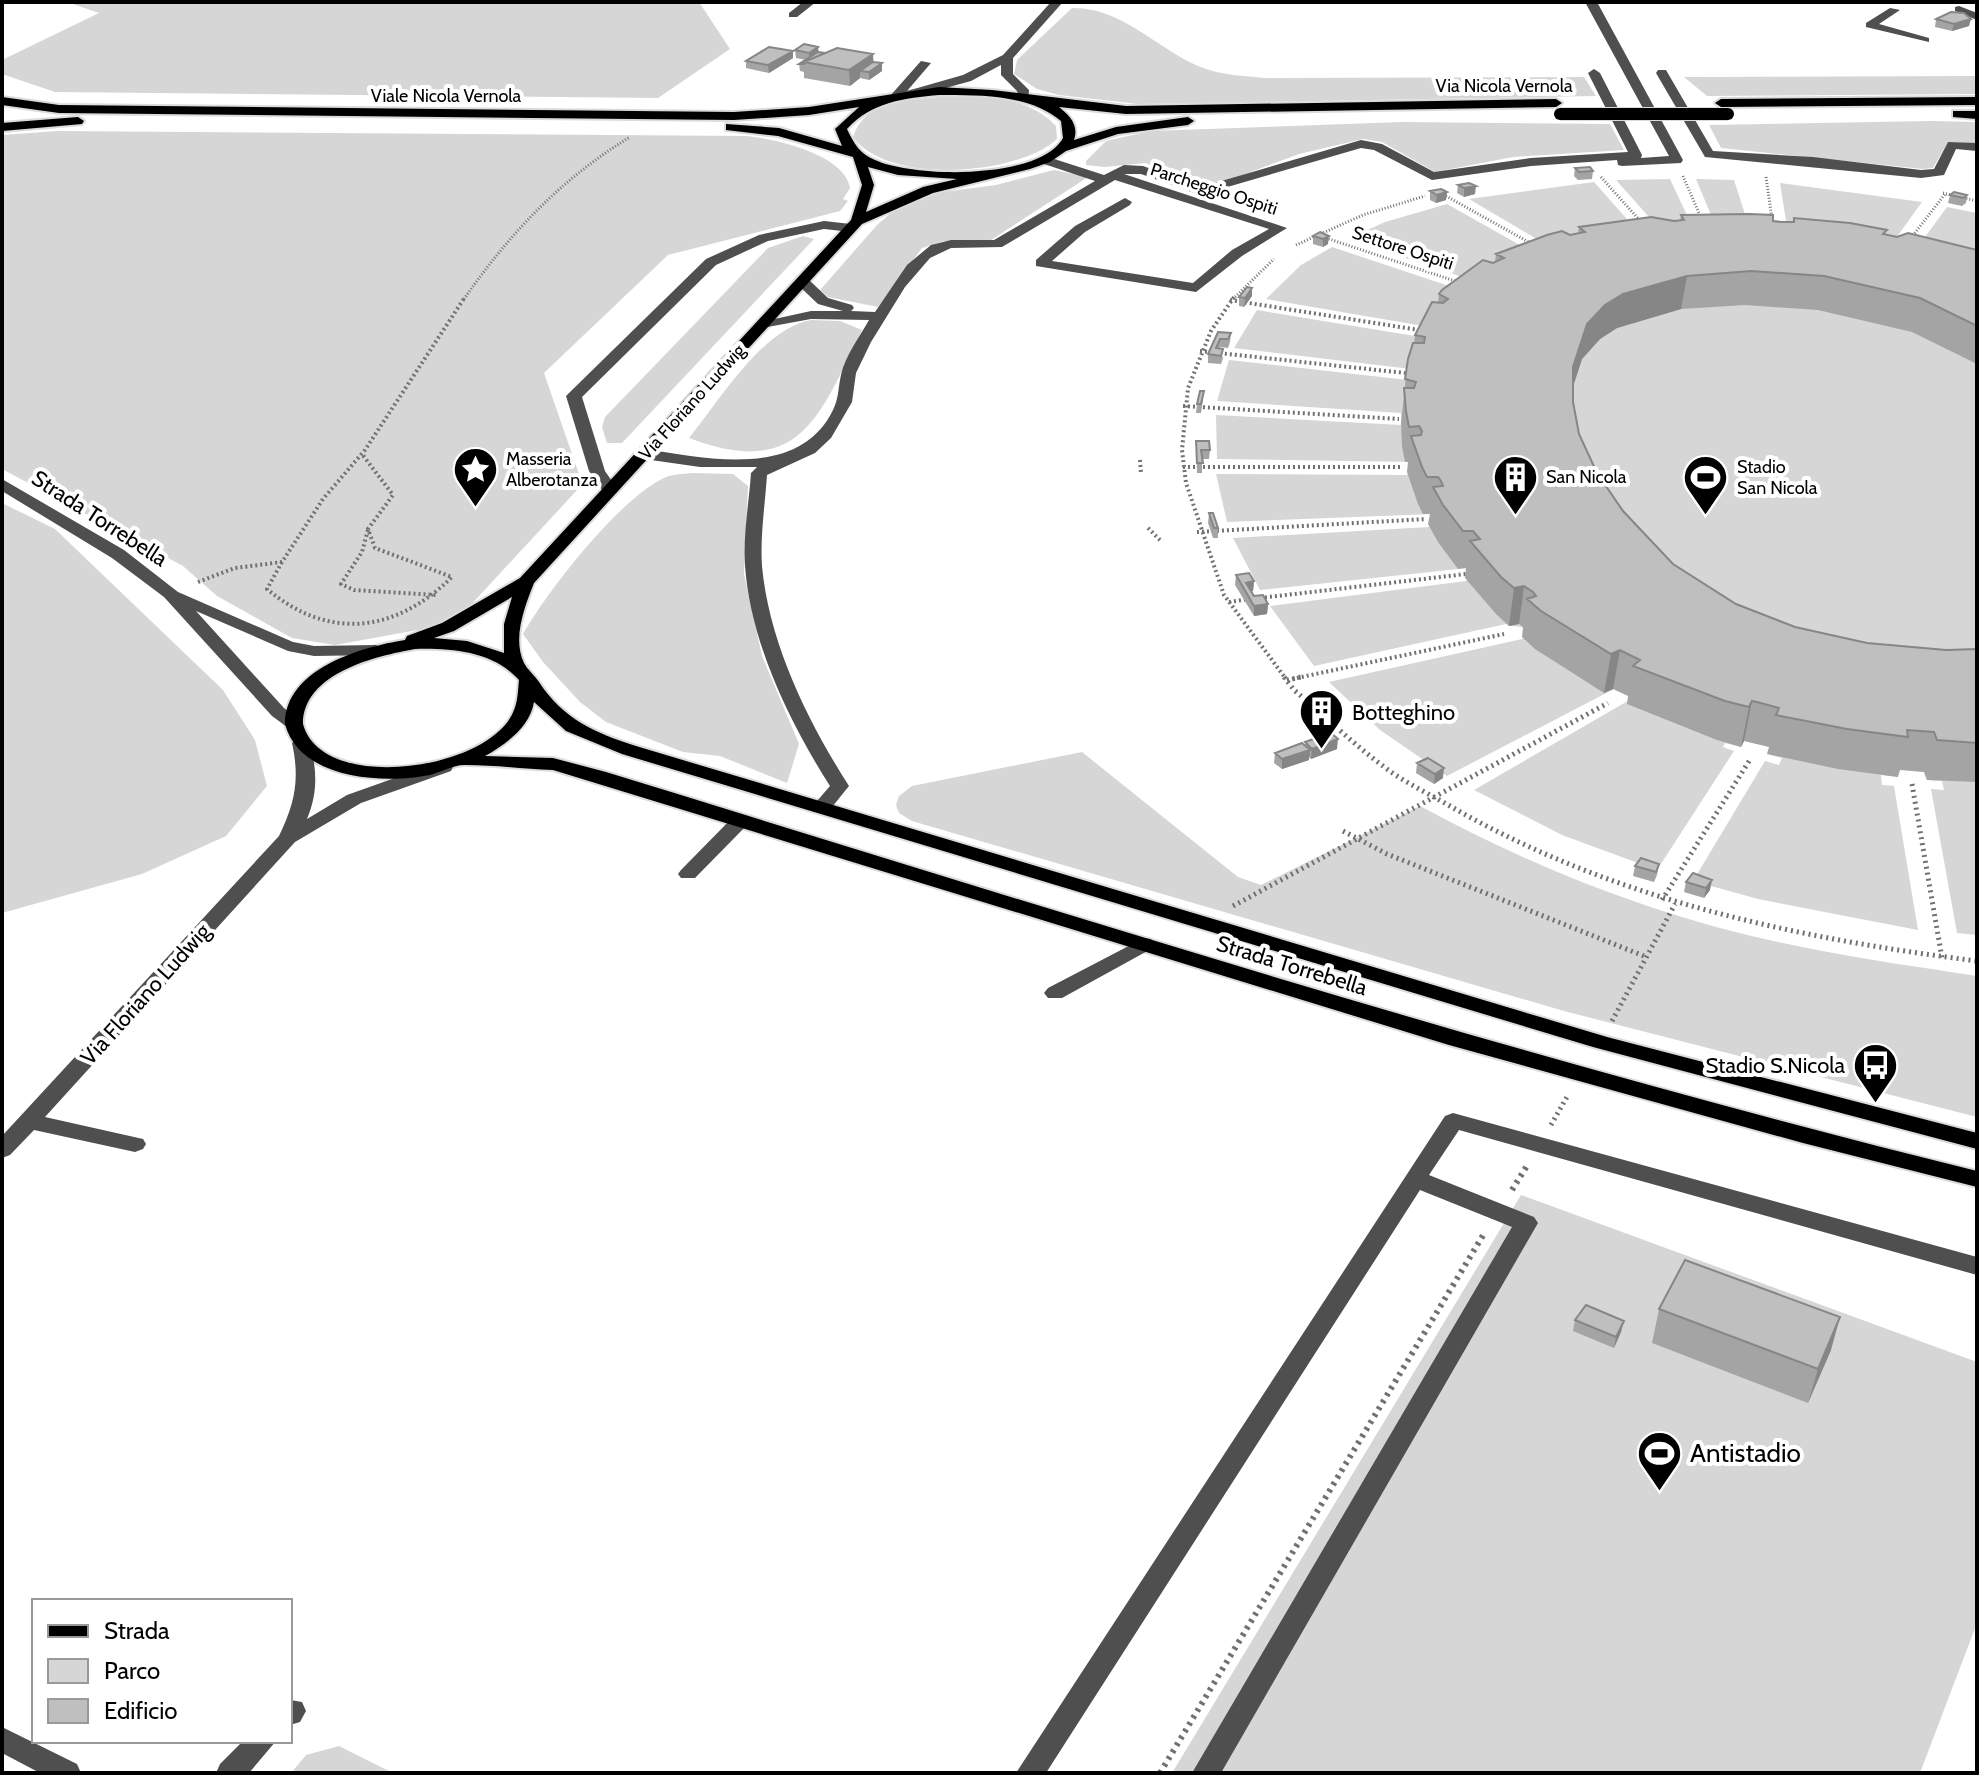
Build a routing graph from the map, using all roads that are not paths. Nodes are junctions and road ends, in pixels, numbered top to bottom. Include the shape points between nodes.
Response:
1 (810, 2) edge
2 (1057, 2) edge
3 (1591, 2) edge
4 (1959, 9) edge
5 (1894, 10) dead end
6 (793, 15) dead end
7 (1977, 17) edge
8 (1925, 40) dead end
9 (1007, 57) junction
10 (925, 63) dead end
11 (1594, 73) dead end
12 (1662, 73) dead end
13 (899, 96) junction
14 (1028, 100) junction
15 (1977, 100) edge
16 (2, 101) edge
17 (1959, 107) junction
18 (1558, 109) junction
19 (1977, 114) edge
20 (2, 127) edge
21 (1977, 147) edge
22 (1063, 148) junction
23 (856, 155) junction
24 (1045, 160) junction
25 (1000, 172) junction
26 (1109, 178) junction
27 (1428, 190) edge
28 (1125, 202) dead end
29 (854, 224) junction
30 (802, 281) junction
31 (878, 316) junction
32 (761, 326) junction
33 (644, 454) junction
34 (770, 462) junction
35 (2, 484) edge
36 (610, 490) junction
37 (526, 582) junction
38 (170, 593) junction
39 (398, 646) junction
40 (376, 650) junction
41 (522, 673) junction
42 (293, 723) junction
43 (301, 743) junction
44 (455, 763) junction
45 (821, 808) junction
46 (741, 820) junction
47 (288, 838) junction
48 (688, 874) dead end
49 (1144, 944) junction
50 (1055, 993) dead end
51 (29, 1121) junction
52 (1977, 1141) edge
53 (135, 1144) dead end
54 (2, 1150) edge
55 (1416, 1179) junction
56 (1977, 1179) edge
57 (1977, 1266) edge
58 (2, 1739) edge
59 (260, 1743) edge
60 (67, 1773) edge
61 (230, 1773) edge
62 (1030, 1773) edge
63 (1206, 1773) edge

1 - 6 street
2 - 9 street
3 - 27 street via 1677,160 1501,171
4 - 7 street
5 - 8 street via 1870,25
9 - 13 street via 967,78
9 - 14 street via 1007,75
10 - 13 street
11 - 26 street via 1636,155 1432,176 1378,147 1361,144 1200,191 1143,170 1124,169
12 - 21 street via 1709,154 1921,174 1939,172 1952,145
13 - 14 main road, Viale Nicola Vernola via 968,91
13 - 16 main road, Viale Nicola Vernola via 809,111 734,116 59,109
13 - 23 main road via 849,117 841,129 842,141
14 - 18 main road, Via Nicola Vernola via 1126,110
14 - 22 main road via 1063,117 1070,137
15 - 17 main road, Via Nicola Vernola
17 - 18 main road, Via Nicola Vernola, bridge
17 - 19 highway
18 - 22 main road, Via Nicola Vernola via 1200,120 1116,131
20 - 23 main road, Viale Nicola Vernola via 87,121 712,127 779,132
22 - 24 main road, Via Nicola Vernola
23 - 25 main road, Viale Nicola Vernola via 921,174
23 - 29 main road via 868,185
24 - 25 main road, Via Nicola Vernola
24 - 26 street
25 - 29 main road via 917,193
26 - 28 street, Parcheggio Ospiti via 1280,228 1237,253 1196,288 1041,263 1080,229
26 - 31 street via 997,244 935,248
29 - 30 main road, Via Floriano Ludwig
29 - 36 street via 764,238 711,262 574,396 597,471
30 - 31 street via 823,301
30 - 32 main road, Via Floriano Ludwig
31 - 32 street via 811,315
31 - 34 street via 826,435 799,458
32 - 33 main road, Via Floriano Ludwig
33 - 34 street via 700,462
33 - 36 main road, Via Floriano Ludwig
34 - 45 street via 759,473 755,576 787,687 840,786
35 - 38 street, Strada Torrebella via 106,546
36 - 37 main road, Via Floriano Ludwig
37 - 39 main road via 448,627
37 - 41 main road via 510,624
38 - 40 street via 288,646
38 - 42 street
39 - 40 main road
39 - 41 main road via 465,647
40 - 42 main road via 310,685 296,706
41 - 44 main road via 530,694 514,730 492,747
41 - 45 main road, Strada Torrebella via 546,705 583,734
42 - 43 main road
43 - 44 main road, Strada Torrebella via 347,767 385,772
43 - 47 street via 308,798
44 - 46 main road, Strada Torrebella via 553,764
44 - 47 street via 354,799
45 - 52 main road, Strada Torrebella via 1601,1042
46 - 48 street
46 - 49 main road, Strada Torrebella
47 - 51 street, Via Floriano Ludwig
49 - 50 street
49 - 56 main road, Strada Torrebella via 1579,1076
51 - 53 street
51 - 54 street, Via Floriano Ludwig
55 - 57 street via 1453,1121
55 - 62 street
55 - 63 street via 1526,1223
58 - 60 street
59 - 61 street

